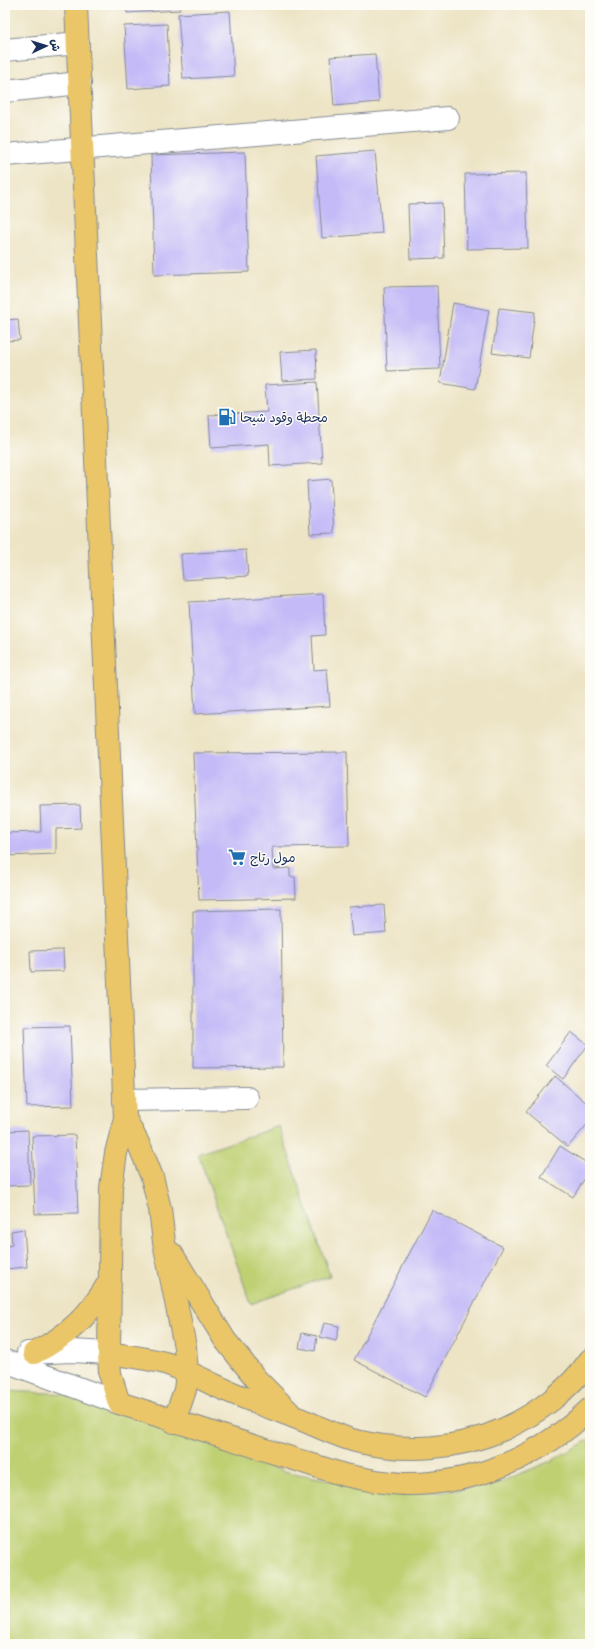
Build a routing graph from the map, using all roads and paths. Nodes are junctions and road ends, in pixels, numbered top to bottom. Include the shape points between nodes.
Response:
1 (76, 5) edge
2 (78, 43) junction
3 (5, 50) edge
4 (80, 83) junction
5 (5, 92) edge
6 (448, 118) dead end
7 (82, 148) junction
8 (5, 155) edge
9 (247, 1098) dead end
10 (124, 1109) junction
11 (164, 1242) junction
12 (109, 1282) junction
13 (34, 1353) junction
14 (109, 1353) junction
15 (5, 1357) edge
16 (590, 1360) edge
17 (5, 1361) edge
18 (187, 1373) junction
19 (119, 1403) junction
20 (590, 1409) edge
21 (292, 1416) junction
22 (174, 1422) junction

1 - 2 main road
2 - 3 street
2 - 4 main road
4 - 5 street
4 - 7 main road
6 - 7 street
7 - 8 street
7 - 10 main road
9 - 10 street
10 - 11 main road via 152,1177 160,1209
10 - 12 main road via 111,1188
11 - 18 main road via 185,1347
11 - 21 main road via 225,1340 257,1380
12 - 13 main road via 84,1319 58,1340
12 - 14 main road
13 - 14 street
13 - 15 street
14 - 18 main road via 166,1364
14 - 19 main road via 110,1374
16 - 21 main road via 566,1388 520,1422 493,1434 439,1448 411,1449 354,1440
17 - 19 street
18 - 21 main road via 266,1408
18 - 22 main road via 181,1406
19 - 22 main road
20 - 22 main road via 551,1441 502,1467 439,1482 408,1484 344,1475

